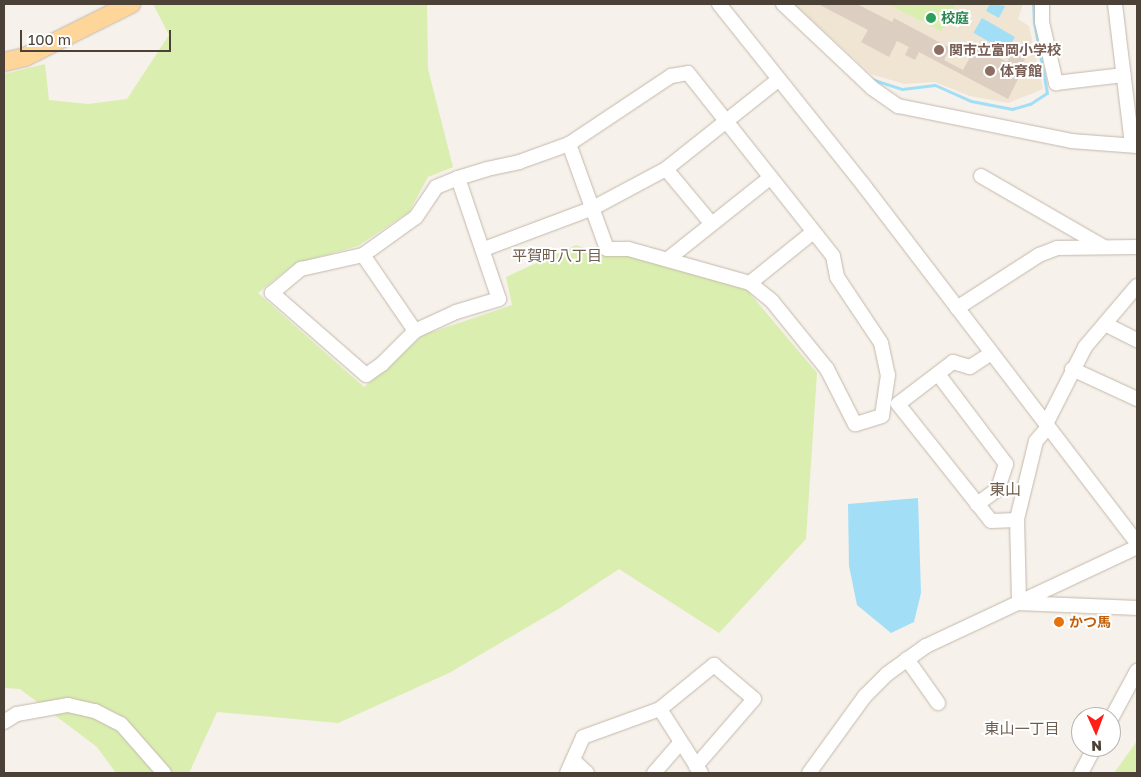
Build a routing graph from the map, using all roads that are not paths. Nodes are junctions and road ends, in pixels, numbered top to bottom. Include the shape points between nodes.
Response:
1 (131, 4) edge
2 (719, 4) edge
3 (783, 4) edge
4 (1042, 4) edge
5 (1115, 4) edge
6 (4, 62) edge
7 (1124, 75) junction
8 (778, 80) junction
9 (726, 120) junction
10 (569, 144) junction
11 (1134, 146) edge
12 (666, 169) junction
13 (981, 176) dead end
14 (458, 178) junction
15 (770, 178) junction
16 (593, 208) junction
17 (711, 223) junction
18 (812, 233) junction
19 (1102, 246) junction
20 (1137, 247) edge
21 (484, 249) junction
22 (363, 256) junction
23 (668, 259) junction
24 (750, 284) junction
25 (1137, 286) edge
26 (957, 308) junction
27 (1104, 324) junction
28 (415, 331) junction
29 (1137, 340) edge
30 (990, 354) junction
31 (1072, 369) junction
32 (938, 374) junction
33 (1137, 399) edge
34 (1047, 425) junction
35 (978, 504) junction
36 (1017, 520) junction
37 (1137, 543) edge
38 (1137, 547) edge
39 (1017, 602) junction
40 (1137, 608) edge
41 (907, 659) junction
42 (1137, 671) edge
43 (938, 703) dead end
44 (1118, 707) edge
45 (660, 709) junction
46 (4, 722) edge
47 (680, 743) junction
48 (1090, 757) edge
49 (573, 760) junction
50 (699, 770) edge
51 (164, 773) edge
52 (567, 773) edge
53 (587, 773) edge
54 (654, 773) edge
55 (809, 773) edge
56 (1081, 773) edge

1 - 6 main road via 25,57
2 - 8 street
3 - 11 street via 872,88 898,106 1071,141
4 - 7 street via 1042,22 1056,83
5 - 7 street
7 - 11 street
8 - 9 street
8 - 26 street
9 - 10 street via 688,73 671,76
9 - 12 street
9 - 15 street
10 - 14 street
10 - 16 street
12 - 16 street
12 - 17 street
13 - 19 street
14 - 21 street
14 - 22 street via 436,187 416,217
15 - 17 street
15 - 18 street
16 - 21 street
16 - 23 street via 607,250 628,249
17 - 23 street
18 - 24 street
18 - 24 street via 833,256 836,277 881,343 888,375 882,416 854,424 827,369 772,302
19 - 20 street
19 - 26 street via 1057,248 1039,255
21 - 28 street via 499,299 456,312
22 - 28 street
22 - 28 street via 300,269 272,293 366,375 382,364
23 - 24 street
25 - 27 street
26 - 30 street
27 - 29 street
27 - 31 street
30 - 32 street via 970,368 953,362
30 - 34 street
31 - 33 street
31 - 34 street
32 - 35 street via 1006,464 998,489
32 - 35 street via 898,404
34 - 36 street via 1036,441
34 - 37 street
35 - 36 street via 991,520
36 - 39 street
38 - 39 street
39 - 40 street
39 - 41 street via 926,646
41 - 43 street
41 - 55 street via 865,696
42 - 44 street
45 - 47 street
45 - 49 street via 583,737
45 - 50 street via 714,665 754,699
46 - 51 street via 17,714 68,705 95,711 121,724
47 - 50 street
47 - 54 street
48 - 56 street
49 - 52 street
49 - 53 street

